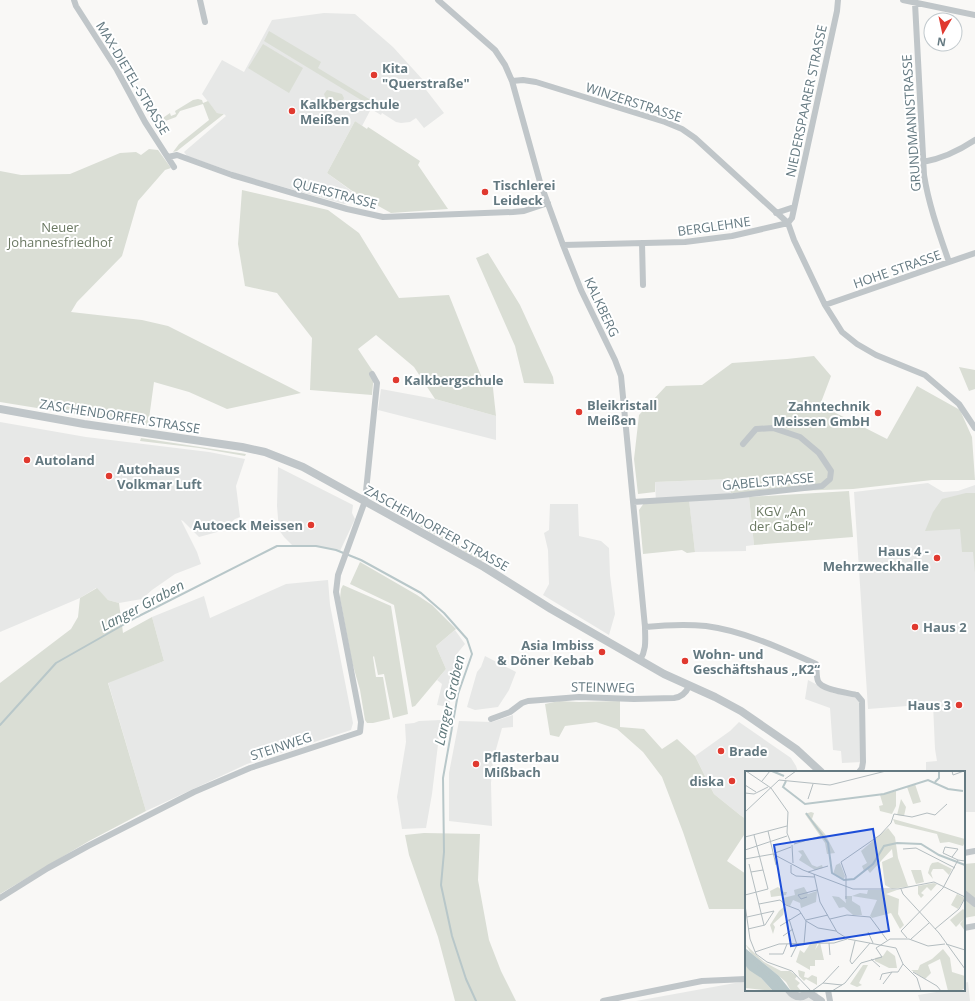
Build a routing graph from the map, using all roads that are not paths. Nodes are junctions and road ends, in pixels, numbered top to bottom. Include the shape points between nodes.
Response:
1 (74, 0) edge
2 (200, 0) edge
3 (438, 0) edge
4 (838, 0) edge
5 (903, 0) edge
6 (912, 1) edge
7 (975, 15) edge
8 (205, 22) dead end
9 (512, 81) junction
10 (975, 140) edge
11 (168, 157) junction
12 (923, 162) junction
13 (174, 167) dead end
14 (548, 203) junction
15 (794, 207) junction
16 (776, 213) junction
17 (788, 223) junction
18 (642, 243) junction
19 (563, 245) junction
20 (975, 253) edge
21 (949, 262) junction
22 (642, 285) dead end
23 (825, 305) junction
24 (372, 374) dead end
25 (0, 409) edge
26 (975, 428) edge
27 (743, 444) dead end
28 (365, 501) junction
29 (633, 502) junction
30 (645, 627) junction
31 (640, 660) junction
32 (689, 686) junction
33 (491, 719) dead end
34 (820, 771) edge
35 (860, 771) edge
36 (975, 852) edge
37 (965, 853) edge
38 (965, 895) edge
39 (0, 898) edge
40 (975, 903) edge
41 (975, 926) edge
42 (965, 928) edge
43 (745, 979) edge
44 (790, 991) edge
45 (810, 991) edge
46 (828, 991) edge
47 (603, 1001) edge
48 (821, 1001) edge
49 (830, 1001) edge

1 - 11 street, MAX-DIETEL-STRASSE
2 - 8 street
3 - 9 street, KALKBERG via 495,50 506,65
4 - 15 street, NIEDERSPAARER STRASSE
5 - 6 street
6 - 7 street
6 - 12 street, GRUNDMANNSTRASSE
9 - 14 street, KALKBERG
9 - 16 street, WINZERSTRASSE via 536,82 682,129
10 - 12 street via 937,159
11 - 13 street, MAX-DIETEL-STRASSE
11 - 14 street, QUERSTRASSE via 177,155 236,176 383,217 513,212
12 - 21 street, GRUNDMANNSTRASSE via 932,215
14 - 19 street, KALKBERG
15 - 16 street
15 - 17 street, NIEDERSPAARER STRASSE
16 - 17 street, WINZERSTRASSE
17 - 18 street, BERGLEHNE via 732,236 685,242
17 - 23 street
18 - 19 street, BERGLEHNE
18 - 22 street
19 - 29 street, KALKBERG via 621,376
20 - 21 street, HOHE STRASSE
21 - 23 street, HOHE STRASSE
23 - 26 street via 842,332 876,355 925,375 959,404
24 - 28 street via 377,383
25 - 28 street, ZASCHENDORFER STRASSE via 265,452 304,467
27 - 29 street, GABELSTRASSE via 756,429 773,428 800,437 819,453 831,472 830,479 822,486 733,496
28 - 31 street, ZASCHENDORFER STRASSE via 478,563
28 - 39 street, STEINWEG via 336,584 336,600 361,722 360,732 250,768 194,792 88,846
29 - 30 street, KALKBERG
30 - 31 street, KALKBERG via 646,646
30 - 35 street via 706,626 726,630 816,664 821,685 858,695 862,701 863,762
31 - 32 street, ZASCHENDORFER STRASSE
32 - 33 street, STEINWEG via 686,692 674,698 579,697 528,701 506,714
32 - 34 street, ZASCHENDORFER STRASSE via 750,716 796,749
36 - 37 street
38 - 40 street
41 - 42 street
43 - 47 street via 702,981
44 - 45 street via 798,997
45 - 48 street
46 - 49 street

